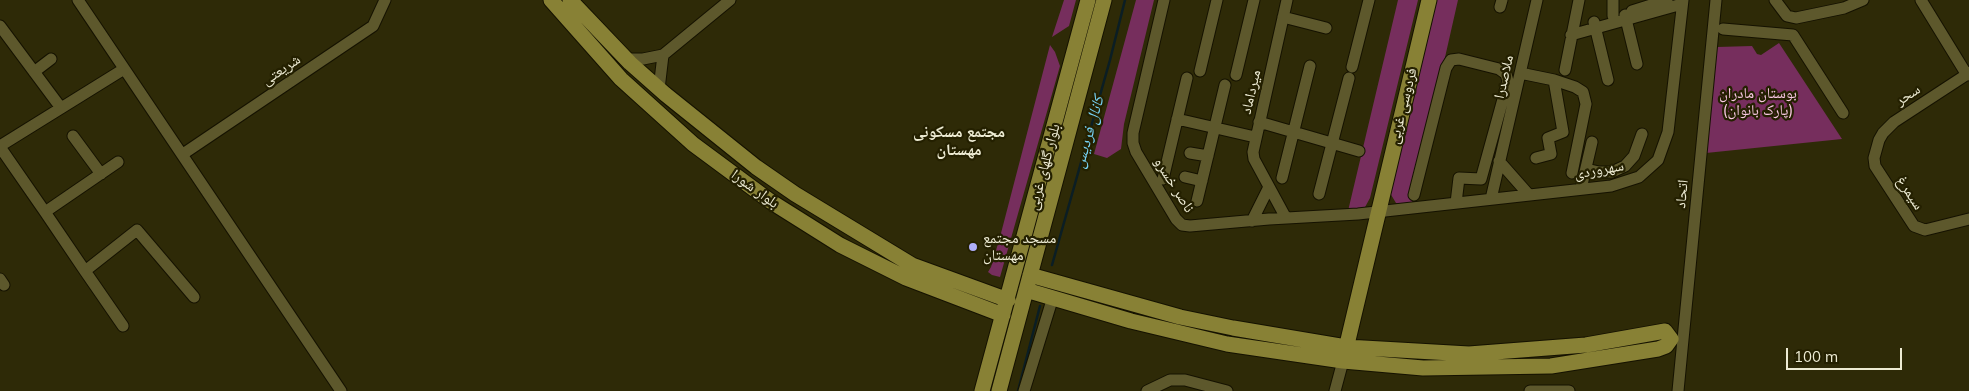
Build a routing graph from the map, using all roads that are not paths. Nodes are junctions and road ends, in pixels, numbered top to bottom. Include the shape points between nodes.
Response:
1 (78, 0) edge
2 (385, 0) edge
3 (551, 0) edge
4 (570, 0) edge
5 (730, 0) edge
6 (1088, 0) edge
7 (1104, 0) edge
8 (1164, 0) edge
9 (1217, 0) edge
10 (1254, 0) edge
11 (1287, 0) edge
12 (1368, 0) edge
13 (1428, 0) edge
14 (1537, 0) edge
15 (1579, 0) edge
16 (1613, 0) edge
17 (1716, 0) edge
18 (1775, 0) edge
19 (1862, 0) edge
20 (1921, 0) edge
21 (1661, 1) edge
22 (1682, 2) edge
23 (1621, 16) junction
24 (1283, 17) junction
25 (1792, 17) junction
26 (1594, 25) junction
27 (0, 26) edge
28 (1326, 28) dead end
29 (1723, 29) dead end
30 (1572, 32) junction
31 (1793, 35) junction
32 (662, 55) junction
33 (626, 58) junction
34 (51, 59) dead end
35 (1637, 64) dead end
36 (1310, 66) dead end
37 (124, 69) junction
38 (1565, 70) dead end
39 (1200, 71) dead end
40 (34, 72) junction
41 (1520, 73) junction
42 (1968, 74) edge
43 (1236, 75) dead end
44 (1187, 78) dead end
45 (1554, 80) junction
46 (1608, 80) dead end
47 (1225, 85) dead end
48 (659, 89) junction
49 (61, 108) junction
50 (1843, 113) dead end
51 (1177, 119) junction
52 (1259, 122) junction
53 (1215, 128) junction
54 (1294, 132) junction
55 (1642, 134) dead end
56 (73, 136) dead end
57 (1255, 137) junction
58 (1592, 142) dead end
59 (1333, 144) junction
60 (1876, 150) joint
61 (1359, 152) dead end
62 (1190, 153) dead end
63 (182, 154) junction
64 (1208, 156) junction
65 (1054, 158) junction
66 (1536, 158) dead end
67 (1499, 161) junction
68 (118, 162) dead end
69 (1586, 169) junction
70 (1572, 173) dead end
71 (101, 174) junction
72 (1185, 177) dead end
73 (1282, 178) dead end
74 (1163, 179) dead end
75 (1202, 181) junction
76 (1269, 188) junction
77 (1581, 189) junction
78 (1319, 194) dead end
79 (1414, 195) dead end
80 (1529, 195) junction
81 (1491, 199) junction
82 (1197, 201) dead end
83 (1456, 203) junction
84 (45, 212) junction
85 (1377, 212) junction
86 (1286, 218) junction
87 (1969, 219) edge
88 (1252, 220) junction
89 (85, 271) junction
90 (1030, 275) junction
91 (1026, 290) junction
92 (1055, 290) junction
93 (194, 297) dead end
94 (1008, 300) junction
95 (1003, 315) junction
96 (123, 326) dead end
97 (1345, 354) junction
98 (341, 391) edge
99 (982, 391) edge
100 (999, 391) edge
101 (1024, 391) edge
102 (1146, 391) edge
103 (1227, 391) edge
104 (1335, 391) edge
105 (1530, 391) edge
106 (1569, 391) edge
107 (1678, 391) edge

1 - 37 street
2 - 63 street, شریعتی via 373,26
3 - 95 main road, بلوار شورا via 621,79 693,144 770,201 840,245 906,278
4 - 33 main road, بلوار شورا
5 - 32 street
6 - 65 main road, بلوار گلهای غربی
7 - 65 main road, بلوار گلهای غربی
8 - 88 street, ناصر خسرو via 1133,133 1136,152 1182,225
9 - 39 street
10 - 43 street
11 - 24 street, میرداماد
12 - 59 street
13 - 85 main road, فردوسی غربی
14 - 41 street, ملاصدرا
15 - 30 street
16 - 23 street
17 - 107 street, اتحاد
18 - 25 street via 1787,16
19 - 25 street via 1824,13
20 - 42 street, سحر
21 - 23 street
22 - 23 street
22 - 77 street, سهروردی via 1668,132 1658,160 1639,176 1624,183
23 - 26 street
23 - 35 street
24 - 28 street
24 - 52 street, میرداماد
25 - 31 street
26 - 30 street
26 - 46 street
27 - 40 street
29 - 31 street
30 - 38 street
31 - 50 street
32 - 33 street
32 - 48 street
33 - 48 main road, بلوار شورا
34 - 40 street
36 - 54 street
37 - 49 street
37 - 63 street
40 - 49 street
41 - 45 street
41 - 67 street, ملاصدرا
42 - 60 street, سحر via 1894,122 1882,133
44 - 51 street
45 - 66 street via 1563,132 1548,138 1551,154
45 - 70 street via 1584,92 1586,104
47 - 53 street
48 - 94 main road, بلوار شورا via 756,167 912,265
49 - 84 street via 0,146
51 - 53 street
51 - 74 street
52 - 54 street
52 - 57 street, میرداماد
53 - 57 street
53 - 64 street
54 - 59 street
54 - 73 street
55 - 69 street via 1634,156 1625,166 1612,172
56 - 71 street
57 - 76 street, میرداماد via 1252,152
58 - 69 street
59 - 61 street
59 - 78 street
60 - 87 street, سیمرغ via 1875,166 1914,226 1925,230
62 - 64 street
63 - 98 street
64 - 75 street
65 - 90 main road, بلوار گلهای غربی
65 - 94 main road, بلوار گلهای غربی
67 - 80 street
67 - 81 street, ملاصدرا
68 - 71 street
69 - 77 street
71 - 84 street
72 - 75 street
75 - 82 street
76 - 86 street, میرداماد
76 - 88 street
77 - 80 street, سهروردی
79 - 83 street via 1446,68 1452,60 1459,59 1500,69 1508,81 1481,179 1459,178
80 - 81 street, سهروردی
81 - 83 street, سهروردی
83 - 85 street, سهروردی
84 - 89 street
85 - 86 street, ناصر خسرو
85 - 97 main road, فردوسی غربی
86 - 88 street, ناصر خسرو
89 - 93 street via 137,230
89 - 96 street
90 - 91 main road, بلوار گلهای غربی
90 - 92 main road
91 - 92 main road
91 - 100 main road, بلوار گلهای غربی
92 - 97 main road via 1131,321 1228,344
92 - 101 street
94 - 95 main road, بلوار گلهای غربی
95 - 99 main road, بلوار گلهای غربی
97 - 97 main road via 1423,368 1551,366 1658,349 1671,339 1665,331 1586,345 1469,354
97 - 104 street
102 - 103 street via 1170,380 1185,380
105 - 106 street

